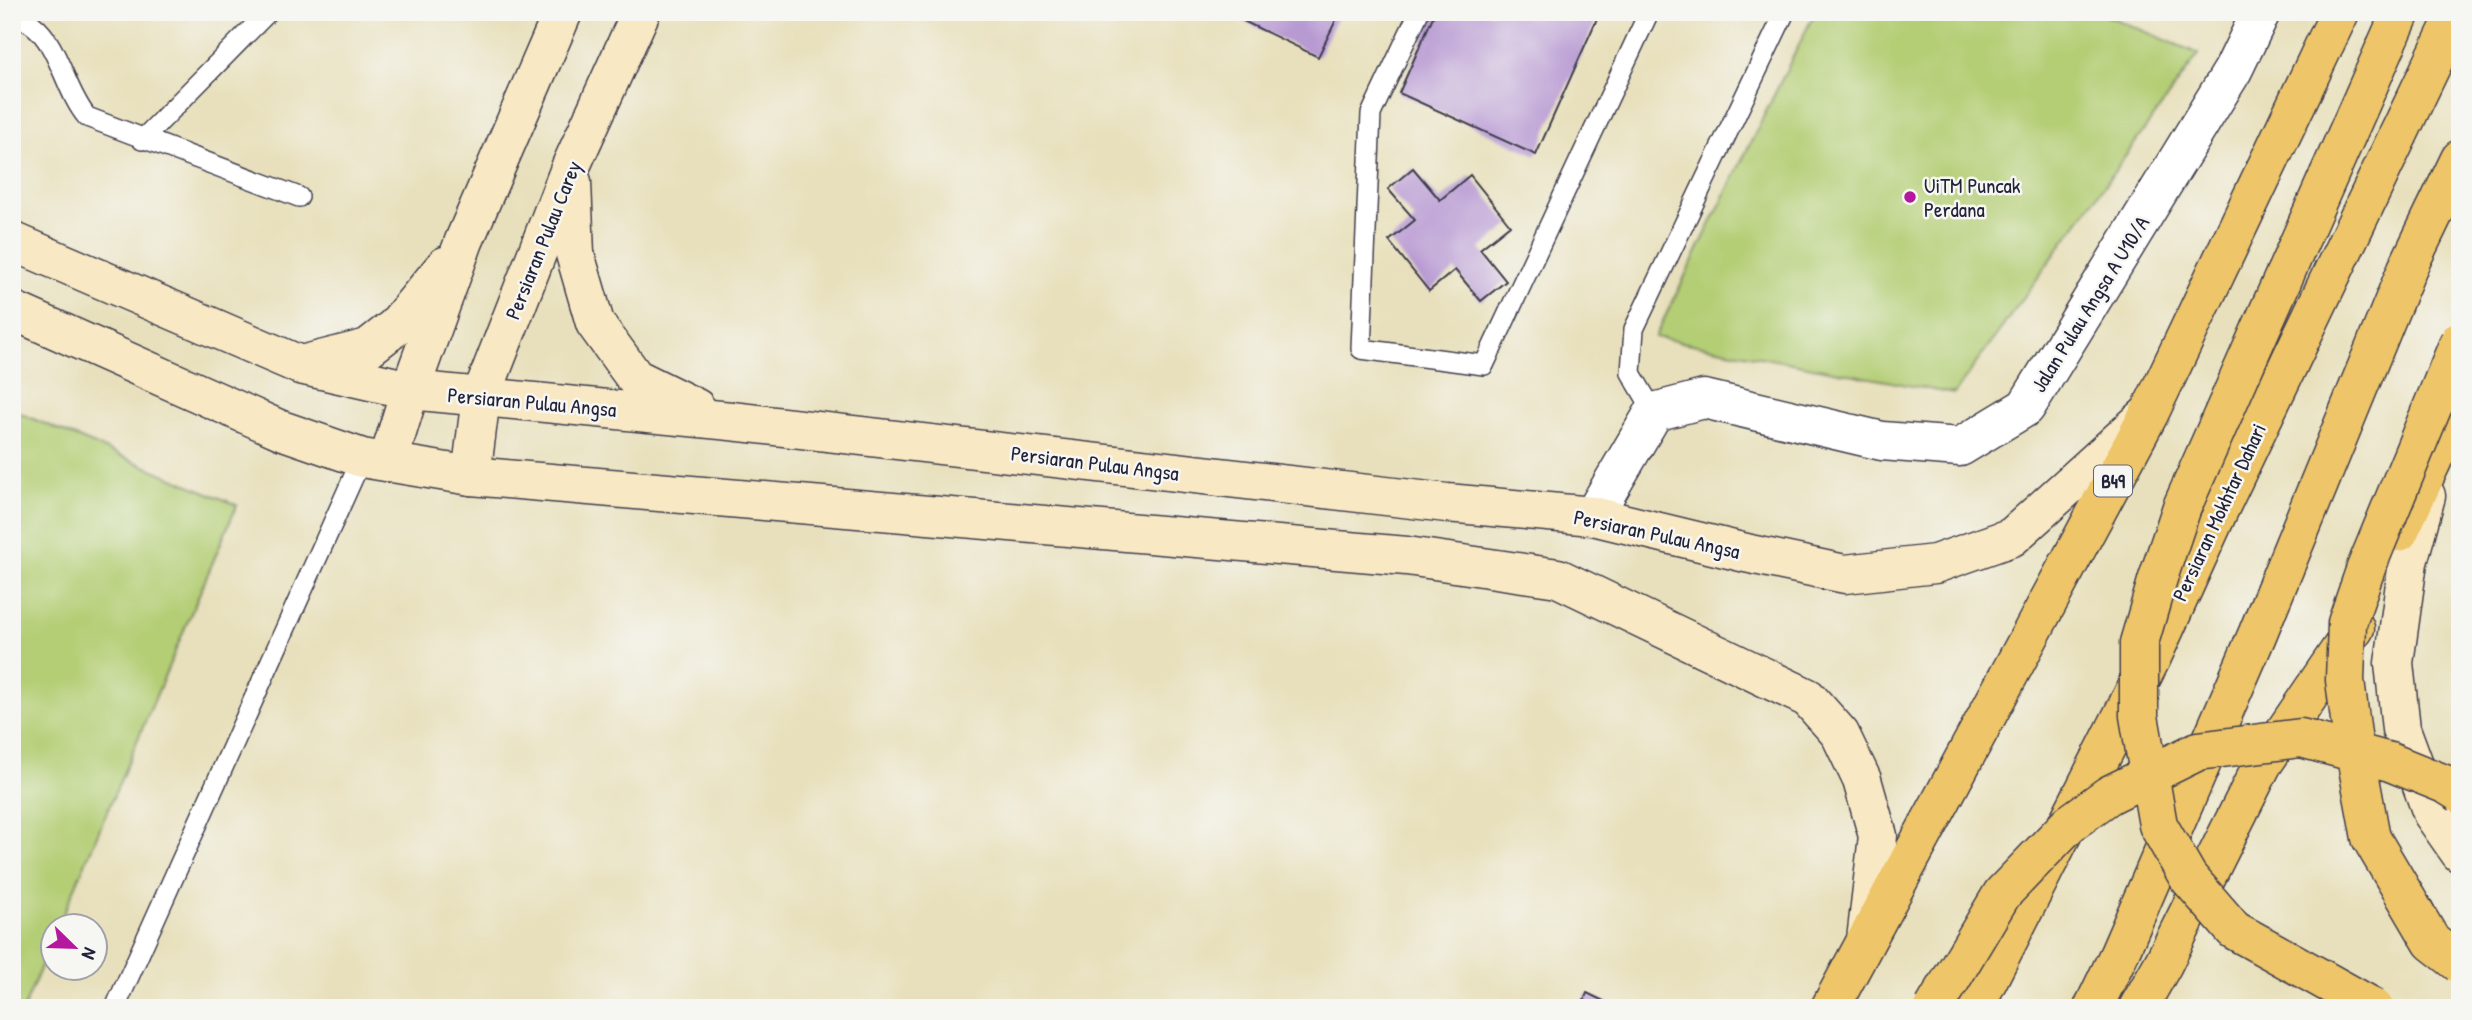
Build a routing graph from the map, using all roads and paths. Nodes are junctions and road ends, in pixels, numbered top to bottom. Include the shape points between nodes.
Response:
1 (268, 12) edge
2 (563, 12) edge
3 (641, 12) edge
4 (1419, 12) edge
5 (1648, 12) edge
6 (1785, 12) edge
7 (2261, 12) edge
8 (2340, 12) edge
9 (2401, 12) edge
10 (2456, 12) edge
11 (12, 16) edge
12 (142, 140) junction
13 (2460, 159) edge
14 (571, 166) junction
15 (299, 197) dead end
16 (12, 241) edge
17 (464, 241) junction
18 (12, 310) edge
19 (2460, 340) edge
20 (299, 365) junction
21 (410, 390) junction
22 (481, 397) junction
23 (2460, 401) edge
24 (1654, 412) junction
25 (2148, 414) junction
26 (731, 421) junction
27 (2443, 437) junction
28 (375, 460) junction
29 (471, 476) junction
30 (1592, 516) junction
31 (2460, 793) edge
32 (2460, 853) edge
33 (1866, 940) junction
34 (2460, 964) edge
35 (115, 1008) edge
36 (1830, 1008) edge
37 (1934, 1008) edge
38 (1974, 1008) edge
39 (2093, 1008) edge
40 (2138, 1008) edge
41 (2374, 1008) edge

1 - 12 lane
2 - 17 street
3 - 14 street, Persiaran Pulau Carey
4 - 5 lane via 1371,114 1361,349 1484,365
6 - 24 lane via 1634,329 1631,373
7 - 24 street, Jalan Pulau Angsa A U10/A via 2233,70 2026,407 1960,447 1882,441 1704,399
8 - 25 main road, B49
9 - 41 main road, bridge via 2182,507 2139,643 2139,716 2158,825 2188,877 2234,930
10 - 38 main road, Persiaran Mokhtar Dahari via 2152,657
11 - 12 lane via 32,25 47,41 76,104 87,117
12 - 15 lane
13 - 39 main road via 2407,269 2252,648
14 - 22 street, Persiaran Pulau Carey
14 - 26 street via 575,254 595,323 635,378
16 - 20 street, Persiaran Pulau Angsa
17 - 20 street via 395,327 368,348
17 - 21 street
18 - 28 street via 281,430
19 - 34 main road, bridge via 2347,622 2345,680 2371,838 2432,942
20 - 21 street, Persiaran Pulau Angsa
21 - 22 street, Persiaran Pulau Angsa
21 - 28 street
22 - 26 street, Persiaran Pulau Angsa
22 - 29 street, Persiaran Pulau Carey
23 - 27 main road
24 - 30 street
25 - 30 street, Persiaran Pulau Angsa via 2012,537 1935,564 1845,574
25 - 33 main road, B49
26 - 30 street, Persiaran Pulau Angsa
27 - 32 street via 2407,562 2394,663 2400,729 2432,813
27 - 40 main road via 2354,631 2262,765
28 - 29 street
28 - 35 lane
29 - 33 street via 1407,556 1558,578 1808,698 1840,734 1861,780 1878,836
31 - 37 main road, bridge via 2390,762 2301,738 2197,751 2109,794 2069,824 2002,894
33 - 36 main road, B49

